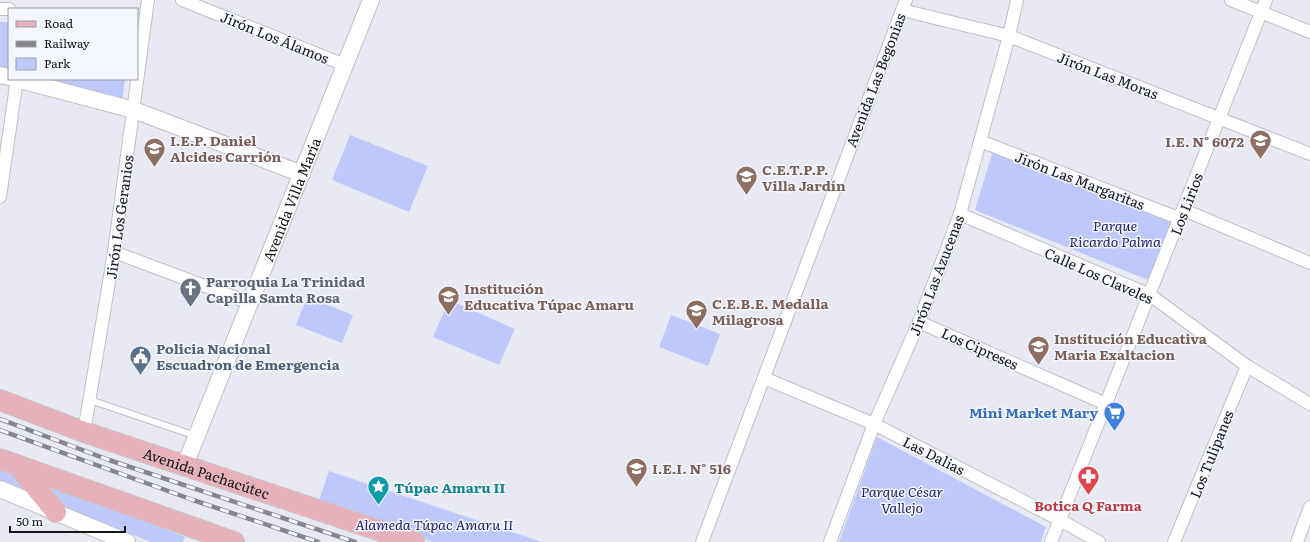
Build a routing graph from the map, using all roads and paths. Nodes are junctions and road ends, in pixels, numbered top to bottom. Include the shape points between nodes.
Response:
1 (148, 0) edge
2 (182, 0) edge
3 (371, 0) edge
4 (1017, 0) edge
5 (1231, 0) edge
6 (1266, 0) edge
7 (904, 5) edge
8 (1261, 12) junction
9 (142, 14) edge
10 (1310, 32) edge
11 (1009, 36) junction
12 (138, 62) edge
13 (345, 65) junction
14 (16, 80) edge
15 (20, 80) edge
16 (136, 80) edge
17 (134, 110) junction
18 (1220, 118) junction
19 (980, 141) junction
20 (1310, 154) edge
21 (302, 174) junction
22 (0, 197) edge
23 (960, 214) junction
24 (1182, 214) junction
25 (114, 252) junction
26 (1310, 263) edge
27 (1150, 295) junction
28 (250, 303) junction
29 (919, 322) junction
30 (1247, 366) junction
31 (764, 378) junction
32 (0, 400) edge
33 (90, 400) junction
34 (1106, 404) junction
35 (1310, 404) edge
36 (874, 424) junction
37 (84, 432) junction
38 (197, 436) junction
39 (0, 459) edge
40 (185, 465) junction
41 (18, 466) junction
42 (0, 489) edge
43 (1310, 507) edge
44 (56, 512) junction
45 (1060, 520) junction
46 (127, 542) edge
47 (234, 542) edge
48 (414, 542) edge
49 (702, 542) edge
50 (830, 542) edge
51 (1051, 542) edge
52 (1099, 542) edge
53 (1174, 542) edge
54 (1297, 542) edge

1 - 9 street, Jirón Los Geranios
2 - 13 street, Jirón Los Álamos
3 - 13 street, Avenida Villa María
4 - 11 street, Jirón Las Azucenas
5 - 8 street
6 - 8 street, Los Lirios
7 - 11 street, Jirón Las Moras
7 - 31 street, Avenida Las Begonias
8 - 10 street
8 - 18 street, Los Lirios
9 - 12 street, Jirón Los Geranios
11 - 18 street, Jirón Las Moras
11 - 19 street, Jirón Las Azucenas
13 - 21 street, Avenida Villa María
14 - 22 street
15 - 17 street
16 - 17 street, Jirón Los Geranios
17 - 21 street
17 - 25 street, Jirón Los Geranios
18 - 20 street, Jirón Las Moras
18 - 24 street, Los Lirios
19 - 23 street, Jirón Las Azucenas
19 - 24 street, Jirón Las Margaritas
21 - 28 street, Avenida Villa María
23 - 27 street, Calle Los Claveles
23 - 29 street, Jirón Las Azucenas
24 - 26 street, Jirón Las Margaritas
24 - 27 street, Los Lirios
25 - 28 street
25 - 33 street, Jirón Los Geranios
27 - 30 street, Calle Los Claveles
27 - 34 street, Los Lirios
28 - 38 street, Avenida Villa María
29 - 34 street, Los Cipreses
29 - 36 street, Jirón Las Azucenas
30 - 35 street, Calle Los Claveles
30 - 53 street, Los Tulipanes
31 - 36 street, Las Dalias
31 - 49 street, Avenida Las Begonias
32 - 37 main road, Avenida Pachacútec
33 - 37 street, Jirón Los Geranios
33 - 38 lane
34 - 45 street, Los Lirios
36 - 45 street, Las Dalias
36 - 50 street, Jirón Las Azucenas
37 - 40 main road, Avenida Pachacútec
38 - 40 street, Avenida Villa María
39 - 41 main road
40 - 48 main road, Avenida Pachacútec
41 - 44 main road
41 - 47 main road
42 - 44 street
43 - 54 street
44 - 46 street
45 - 51 street, Los Lirios
45 - 52 street, Las Dalias

